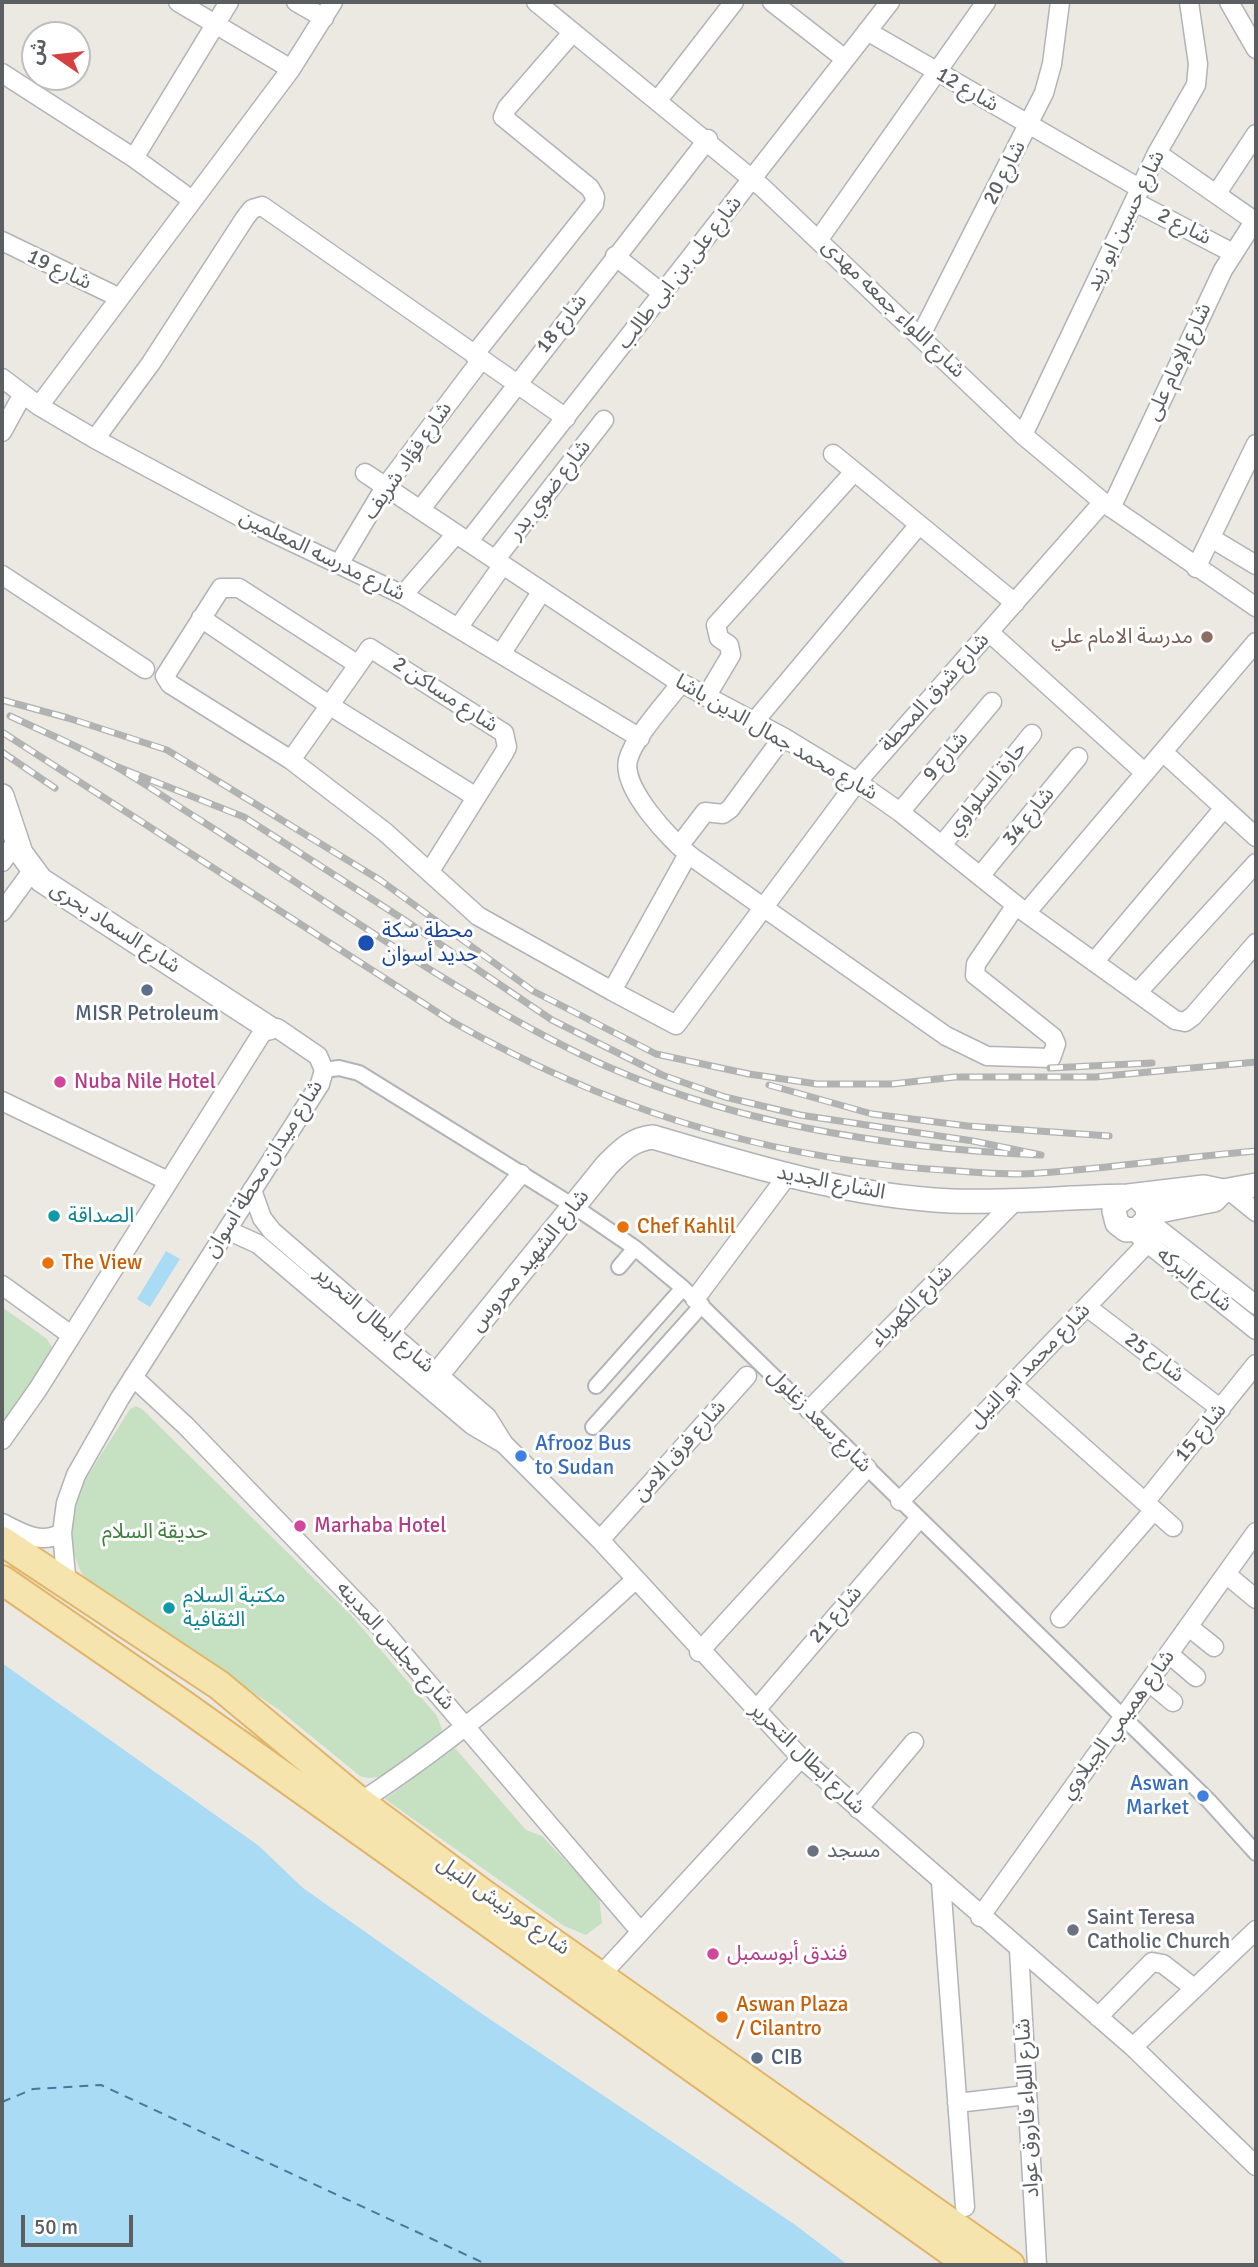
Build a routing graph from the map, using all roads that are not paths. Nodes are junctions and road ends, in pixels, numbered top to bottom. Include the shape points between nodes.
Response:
1 (178, 2) edge
2 (229, 2) edge
3 (296, 2) edge
4 (333, 2) edge
5 (536, 2) edge
6 (734, 2) edge
7 (772, 2) edge
8 (890, 2) edge
9 (986, 2) edge
10 (1060, 2) edge
11 (1189, 2) edge
12 (1229, 2) edge
13 (324, 18) junction
14 (217, 24) junction
15 (867, 31) junction
16 (572, 33) junction
17 (1256, 49) edge
18 (845, 59) junction
19 (291, 69) junction
20 (936, 72) junction
21 (2, 73) edge
22 (658, 100) junction
23 (1029, 126) junction
24 (1256, 134) edge
25 (708, 139) junction
26 (1157, 153) junction
27 (134, 158) junction
28 (753, 179) junction
29 (1217, 193) junction
30 (1138, 196) junction
31 (192, 200) junction
32 (1256, 221) edge
33 (819, 239) junction
34 (2, 242) edge
35 (1233, 253) junction
36 (615, 256) junction
37 (663, 294) junction
38 (118, 297) junction
39 (921, 335) junction
40 (477, 358) junction
41 (2, 378) edge
42 (515, 384) junction
43 (23, 394) junction
44 (39, 406) junction
45 (566, 418) junction
46 (604, 420) dead end
47 (2, 432) edge
48 (1023, 435) junction
49 (95, 439) junction
50 (1256, 444) edge
51 (833, 454) dead end
52 (854, 472) junction
53 (365, 473) dead end
54 (386, 488) junction
55 (1107, 505) junction
56 (420, 510) junction
57 (918, 526) junction
58 (462, 538) junction
59 (1210, 538) junction
60 (499, 563) junction
61 (339, 564) junction
62 (1256, 565) edge
63 (1196, 568) junction
64 (2, 575) edge
65 (542, 592) junction
66 (402, 595) junction
67 (1015, 603) junction
68 (1256, 607) edge
69 (201, 618) junction
70 (458, 628) junction
71 (989, 632) junction
72 (1256, 642) edge
73 (501, 654) junction
74 (362, 657) junction
75 (145, 668) dead end
76 (681, 683) junction
77 (706, 696) junction
78 (992, 702) dead end
79 (329, 705) junction
80 (754, 722) junction
81 (1032, 734) dead end
82 (783, 737) junction
83 (640, 738) junction
84 (1163, 752) junction
85 (1078, 757) dead end
86 (291, 760) junction
87 (1145, 773) junction
88 (857, 782) junction
89 (2, 796) edge
90 (476, 797) junction
91 (1224, 808) junction
92 (900, 812) junction
93 (1256, 837) edge
94 (16, 842) junction
95 (942, 845) junction
96 (684, 850) junction
97 (2, 862) edge
98 (1256, 863) edge
99 (32, 871) junction
100 (430, 871) junction
101 (981, 876) junction
102 (763, 907) junction
103 (1021, 909) junction
104 (2, 912) edge
105 (1256, 943) edge
106 (1094, 962) junction
107 (612, 991) junction
108 (1137, 993) junction
109 (269, 1028) junction
110 (324, 1070) junction
111 (2, 1101) edge
112 (623, 1149) joint
113 (521, 1174) junction
114 (787, 1176) junction
115 (166, 1180) junction
116 (1256, 1185) edge
117 (252, 1190) junction
118 (1226, 1190) junction
119 (1015, 1201) junction
120 (575, 1207) junction
121 (1256, 1212) edge
122 (1139, 1218) junction
123 (227, 1230) junction
124 (635, 1248) junction
125 (619, 1267) dead end
126 (2, 1285) edge
127 (693, 1297) junction
128 (1256, 1305) edge
129 (1087, 1307) junction
130 (1256, 1330) edge
131 (390, 1333) junction
132 (71, 1335) junction
133 (760, 1362) junction
134 (1256, 1364) edge
135 (437, 1375) junction
136 (747, 1376) joint
137 (133, 1377) junction
138 (1012, 1384) junction
139 (596, 1386) dead end
140 (1220, 1409) junction
141 (809, 1410) junction
142 (593, 1427) dead end
143 (2, 1440) edge
144 (504, 1444) junction
145 (867, 1468) junction
146 (900, 1501) junction
147 (1150, 1506) junction
148 (918, 1520) junction
149 (2, 1523) edge
150 (1173, 1527) dead end
151 (1256, 1532) edge
152 (62, 1533) junction
153 (2, 1541) edge
154 (600, 1541) junction
155 (1226, 1574) junction
156 (2, 1580) edge
157 (635, 1580) junction
158 (67, 1586) junction
159 (1256, 1599) edge
160 (1060, 1618) dead end
161 (1189, 1627) junction
162 (1214, 1647) dead end
163 (699, 1652) junction
164 (1169, 1654) junction
165 (175, 1656) junction
166 (1196, 1677) dead end
167 (1149, 1682) junction
168 (1173, 1702) dead end
169 (182, 1704) junction
170 (755, 1711) junction
171 (1122, 1720) junction
172 (467, 1727) junction
173 (914, 1742) dead end
174 (800, 1758) junction
175 (360, 1802) junction
176 (858, 1809) junction
177 (1256, 1853) edge
178 (942, 1882) junction
179 (980, 1917) junction
180 (1256, 1930) edge
181 (640, 1931) junction
182 (1019, 1950) junction
183 (601, 1975) junction
184 (1195, 1988) junction
185 (1098, 2017) junction
186 (1133, 2047) junction
187 (1027, 2095) junction
188 (957, 2103) junction
189 (1256, 2165) edge
190 (965, 2207) dead end
191 (970, 2265) edge
192 (1010, 2265) edge
193 (1037, 2265) edge

1 - 14 street
2 - 14 street
3 - 13 street
4 - 13 street
5 - 16 street, شارع اللواء جمعه مهدى
6 - 22 street
7 - 18 street
8 - 15 street, شارع على بن ابى طالب
9 - 20 street
10 - 23 street, شارع 20 via 1052,64
11 - 26 street, شارع حسين ابو زيد via 1199,75
12 - 17 street
13 - 19 street
14 - 19 street
14 - 27 street
15 - 18 street, شارع على بن ابى طالب
15 - 20 street, شارع 12
16 - 22 street, شارع اللواء جمعه مهدى
16 - 40 street, شارع فؤاد شريف via 503,117 590,188 594,204
18 - 28 street, شارع على بن ابى طالب
19 - 31 street
20 - 23 street, شارع 12
20 - 33 street
21 - 27 street
22 - 25 street, شارع اللواء جمعه مهدى
23 - 30 street, شارع 12
23 - 39 street, شارع 20
24 - 29 street
25 - 28 street, شارع اللواء جمعه مهدى
25 - 36 street, شارع 18
26 - 29 street
26 - 30 street, شارع حسين ابو زيد
27 - 31 street
28 - 33 street, شارع اللواء جمعه مهدى
28 - 37 street, شارع على بن ابى طالب
29 - 32 street
30 - 35 street, شارع 2
30 - 48 street, شارع حسين ابو زيد
31 - 38 street
32 - 35 street, شارع الإمام على
33 - 39 street, شارع اللواء جمعه مهدى
34 - 38 street, شارع 19
35 - 55 street, شارع الإمام على
36 - 37 street
36 - 42 street, شارع 18
37 - 45 street, شارع على بن ابى طالب
38 - 44 street
39 - 48 street, شارع اللواء جمعه مهدى
40 - 42 street
40 - 49 street via 265,207 257,207 245,218 151,363
40 - 54 street, شارع فؤاد شريف
41 - 43 street, شارع مدرسه المعلمين
42 - 45 street
42 - 56 street, شارع 18
43 - 44 street, شارع مدرسه المعلمين
43 - 47 street
44 - 49 street, شارع مدرسه المعلمين
45 - 58 street, شارع على بن ابى طالب
46 - 60 street, شارع ضوي بدر
48 - 55 street, شارع اللواء جمعه مهدى
49 - 61 street, شارع مدرسه المعلمين
50 - 59 street
51 - 52 street
52 - 57 street
52 - 77 street via 720,620 716,631 732,655
53 - 54 street, شارع محمد جمال الدين باشا
54 - 56 street, شارع محمد جمال الدين باشا
54 - 61 street, شارع فؤاد شريف
55 - 63 street, شارع اللواء جمعه مهدى
55 - 67 street, شارع شرق المحطة
56 - 58 street, شارع محمد جمال الدين باشا
57 - 67 street
57 - 80 street
58 - 60 street, شارع محمد جمال الدين باشا
58 - 66 street, شارع على بن ابى طالب
59 - 62 street
59 - 63 street
60 - 65 street, شارع محمد جمال الدين باشا
60 - 70 street, شارع ضوي بدر
61 - 66 street, شارع مدرسه المعلمين
63 - 68 street, شارع اللواء جمعه مهدى
64 - 75 street
65 - 73 street
65 - 76 street, شارع محمد جمال الدين باشا
66 - 70 street, شارع مدرسه المعلمين
67 - 71 street, شارع شرق المحطة
69 - 74 street, شارع مساكن 2 via 221,588 228,585
69 - 79 street
69 - 86 street via 167,668 166,679
70 - 73 street, شارع مدرسه المعلمين
71 - 87 street
71 - 88 street, شارع شرق المحطة
72 - 84 street
73 - 83 street, شارع مدرسه المعلمين
74 - 79 street
74 - 90 street, شارع مساكن 2 via 373,649 503,733 507,747
76 - 77 street, شارع محمد جمال الدين باشا
76 - 83 street
77 - 80 street, شارع محمد جمال الدين باشا
78 - 92 street, شارع 9
79 - 86 street
79 - 90 street
80 - 82 street, شارع محمد جمال الدين باشا
81 - 95 street, حارة السلواوي
82 - 88 street, شارع محمد جمال الدين باشا
82 - 96 street via 730,809 723,814 705,812
83 - 96 street via 627,763 630,780 662,831
84 - 87 street
84 - 91 street
85 - 101 street, شارع 34
86 - 100 street
87 - 103 street
88 - 92 street, شارع محمد جمال الدين باشا
88 - 102 street, شارع شرق المحطة
89 - 94 street, شارع السماد بحرى
90 - 100 street
91 - 93 street
91 - 106 street
92 - 95 street, شارع محمد جمال الدين باشا
94 - 97 street
94 - 99 street, شارع السماد بحرى
95 - 101 street, شارع محمد جمال الدين باشا
96 - 102 street
96 - 107 street
98 - 108 street
99 - 104 street
99 - 109 street, شارع السماد بحرى
100 - 107 street via 488,923
101 - 103 street, شارع محمد جمال الدين باشا
102 - 103 street via 972,1050 996,1058 1051,1058 1056,1044 1053,1037 975,975 976,964
102 - 107 street, شارع شرق المحطة via 676,1024
103 - 106 street, شارع محمد جمال الدين باشا
105 - 108 street, شارع محمد جمال الدين باشا via 1185,1022
106 - 108 street, شارع محمد جمال الدين باشا
109 - 110 street, شارع ميدان محطة اسوان via 281,1030 318,1056
109 - 115 street
110 - 113 street, شارع سعد زغلول via 359,1073
110 - 117 street, شارع ميدان محطة اسوان via 320,1084
111 - 115 street
112 - 114 street, الشارع الجديد via 636,1140 653,1137
112 - 120 street, شارع الشهيد محروس
113 - 120 street, شارع سعد زغلول
113 - 131 street
114 - 119 street, الشارع الجديد via 897,1196
114 - 127 street
115 - 132 street
116 - 118 street, الشارع الجديد
117 - 123 street, شارع ميدان محطة اسوان
117 - 131 street, شارع ابطال التحرير via 266,1224
118 - 121 street
118 - 122 street, الشارع الجديد via 1196,1188
119 - 122 street, الشارع الجديد via 1046,1200
119 - 141 street, شارع الكهرباء
120 - 124 street, شارع سعد زغلول
120 - 135 street, شارع الشهيد محروس
122 - 128 street, شارع البركه
122 - 129 street, شارع محمد ابو النيل
122 - 130 street, شارع البركه
123 - 137 street, شارع ميدان محطة اسوان
123 - 144 street, شارع ابطال التحرير via 258,1244 472,1425
124 - 125 street
124 - 127 street, شارع سعد زغلول
126 - 132 street
127 - 133 street, شارع سعد زغلول
127 - 139 street
127 - 142 street
129 - 138 street, شارع محمد ابو النيل
129 - 140 street, شارع 25
131 - 135 street, شارع ابطال التحرير
132 - 143 street
133 - 136 street, شارع فرق الامن
133 - 141 street, شارع سعد زغلول
134 - 140 street, شارع 15
135 - 144 street, شارع ابطال التحرير via 487,1417
136 - 154 street, شارع فرق الامن
137 - 152 street, شارع ميدان محطة اسوان via 76,1475
137 - 172 street, شارع مجلس المدينه via 307,1548
138 - 146 street, شارع محمد ابو النيل
138 - 147 street
140 - 147 street, شارع 15
141 - 145 street, شارع سعد زغلول
144 - 154 street, شارع ابطال التحرير
145 - 146 street, شارع سعد زغلول
145 - 163 street
146 - 148 street, شارع سعد زغلول
147 - 150 street
147 - 160 street, شارع 15
148 - 170 street, شارع 21
148 - 171 street, شارع سعد زغلول
149 - 152 street via 36,1538
151 - 155 street, شارع هميمي الجبلاوي
152 - 158 street, شارع ميدان محطة اسوان
153 - 158 main road, شارع كورنيش النيل
154 - 157 street, شارع ابطال التحرير
155 - 159 street
155 - 161 street, شارع هميمي الجبلاوي
156 - 169 main road, شارع كورنيش النيل
157 - 163 street, شارع ابطال التحرير
157 - 172 street
158 - 165 main road, شارع كورنيش النيل
161 - 162 street
161 - 164 street, شارع هميمي الجبلاوي
163 - 170 street, شارع ابطال التحرير
164 - 166 street
164 - 167 street, شارع هميمي الجبلاوي
165 - 169 main road via 178,1668 202,1692 195,1705
165 - 175 main road, شارع كورنيش النيل via 239,1701
167 - 168 street
167 - 171 street, شارع هميمي الجبلاوي
169 - 191 main road, شارع كورنيش النيل
170 - 174 street, شارع ابطال التحرير
171 - 177 street, شارع سعد زغلول via 1209,1801
171 - 179 street, شارع هميمي الجبلاوي
172 - 175 street
172 - 181 street, شارع مجلس المدينه
173 - 176 street
174 - 176 street, شارع ابطال التحرير
174 - 181 street
175 - 183 main road, شارع كورنيش النيل
176 - 178 street, شارع ابطال التحرير
178 - 179 street, شارع ابطال التحرير
178 - 188 street
179 - 182 street, شارع ابطال التحرير
180 - 184 street
181 - 183 street
182 - 185 street, شارع ابطال التحرير
182 - 187 street, شارع اللواء فاروق عواد
183 - 192 main road, شارع كورنيش النيل
184 - 185 street via 1163,1964 1152,1962
184 - 186 street
185 - 186 street, شارع ابطال التحرير
186 - 189 street, شارع ابطال التحرير
187 - 188 street
187 - 193 street, شارع اللواء فاروق عواد
188 - 190 street

